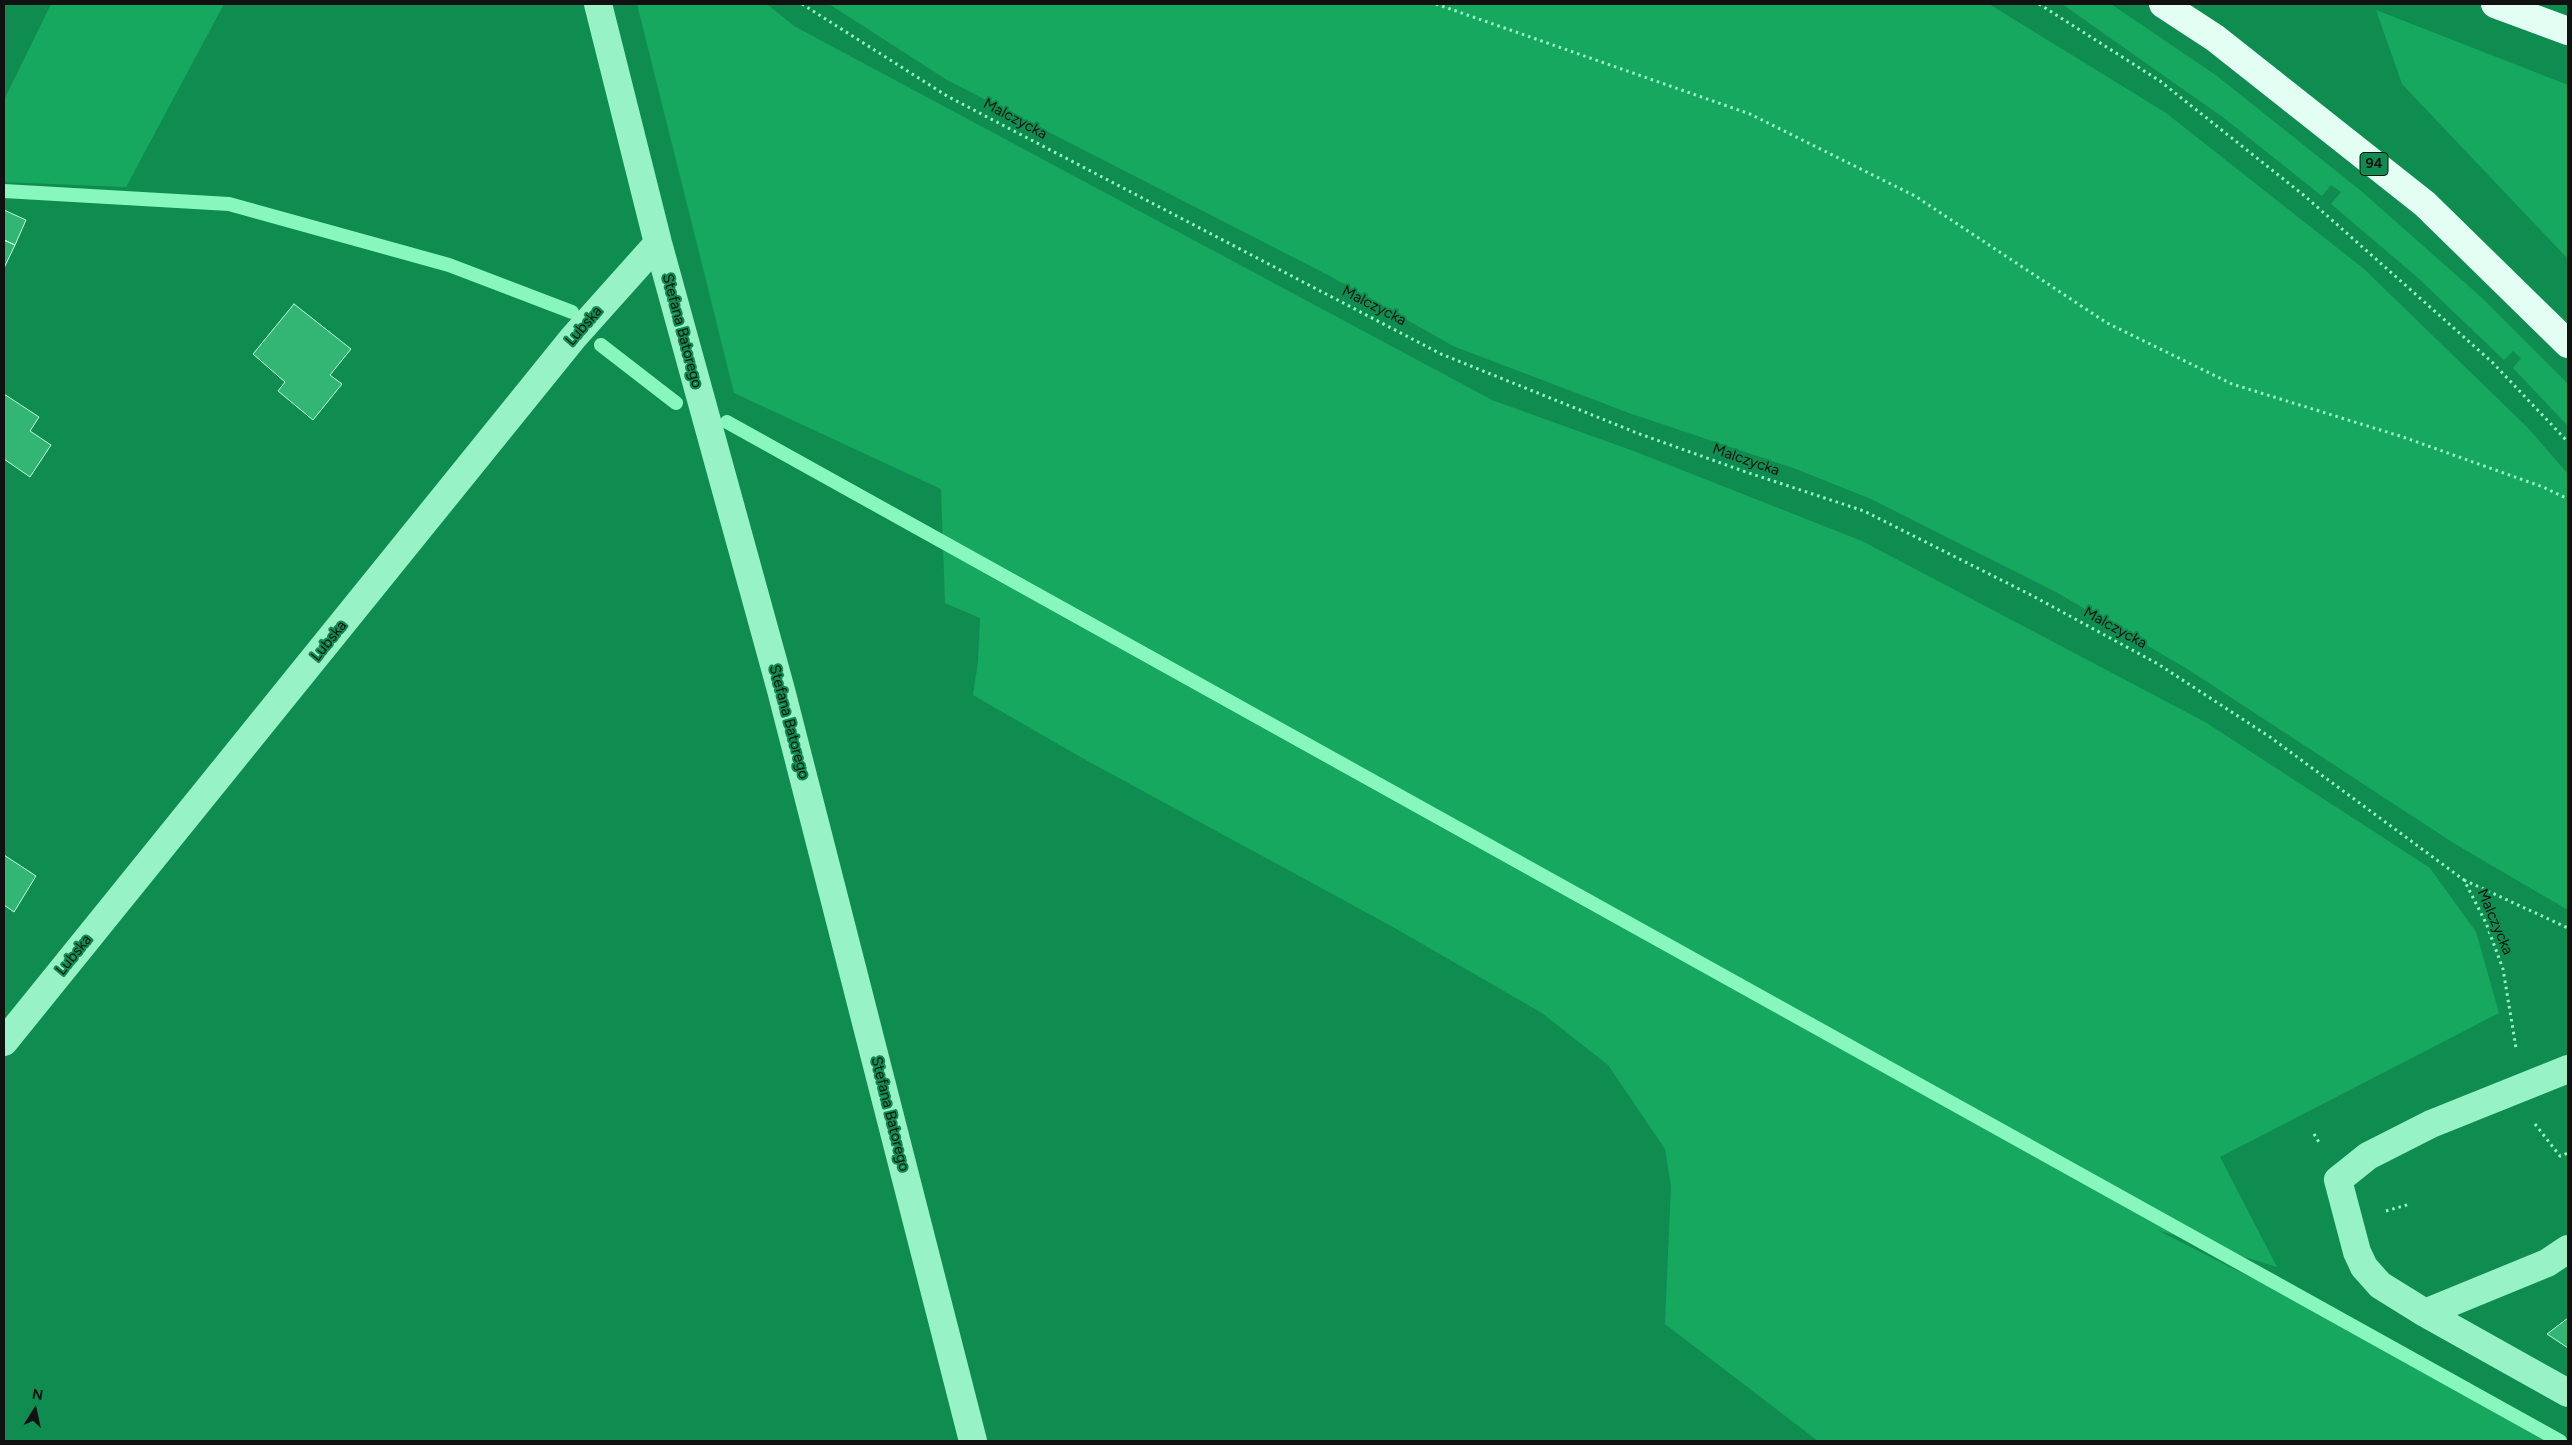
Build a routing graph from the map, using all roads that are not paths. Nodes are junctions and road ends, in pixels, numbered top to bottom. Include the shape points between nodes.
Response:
1 (598, 4) edge
2 (2163, 4) edge
3 (2495, 4) edge
4 (2568, 31) edge
5 (658, 243) junction
6 (2568, 344) edge
7 (4, 1042) edge
8 (2568, 1069) edge
9 (2568, 1249) edge
10 (2426, 1313) junction
11 (2568, 1393) edge
12 (973, 1441) edge

1 - 5 street, Stefana Batorego
2 - 6 main road, 94 via 2215,38 2425,204
3 - 4 main road
5 - 7 street, Lubska via 567,346
5 - 12 street, Stefana Batorego via 781,690
8 - 10 street via 2431,1124 2368,1156 2338,1180 2347,1222 2364,1266 2380,1284
9 - 10 street via 2547,1263
10 - 11 street

